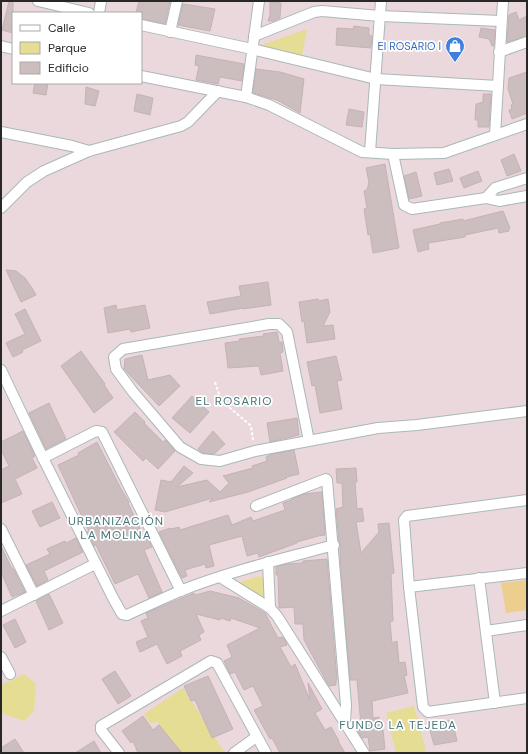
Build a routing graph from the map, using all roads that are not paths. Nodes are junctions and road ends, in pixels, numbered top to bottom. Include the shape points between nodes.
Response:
1 (38, 1) edge
2 (101, 1) edge
3 (177, 1) edge
4 (259, 1) edge
5 (381, 1) edge
6 (502, 1) edge
7 (85, 12) edge
8 (99, 12) edge
9 (380, 16) junction
10 (501, 21) junction
11 (142, 25) edge
12 (170, 32) junction
13 (254, 36) junction
14 (527, 42) edge
15 (1, 46) edge
16 (12, 49) edge
17 (252, 49) junction
18 (499, 52) junction
19 (142, 76) edge
20 (376, 79) junction
21 (498, 86) junction
22 (218, 91) junction
23 (246, 97) junction
24 (527, 124) edge
25 (1, 132) edge
26 (495, 135) junction
27 (89, 151) junction
28 (370, 152) junction
29 (393, 154) junction
30 (527, 178) edge
31 (527, 196) edge
32 (486, 198) junction
33 (1, 208) edge
34 (1, 370) edge
35 (527, 411) edge
36 (309, 441) junction
37 (43, 458) junction
38 (527, 500) edge
39 (256, 506) dead end
40 (1, 529) edge
41 (334, 545) junction
42 (268, 562) junction
43 (95, 564) junction
44 (527, 573) edge
45 (220, 577) junction
46 (479, 578) junction
47 (409, 587) junction
48 (181, 591) junction
49 (34, 595) junction
50 (270, 608) junction
51 (1, 611) edge
52 (527, 625) edge
53 (486, 631) junction
54 (1, 657) edge
55 (10, 674) dead end
56 (527, 698) edge
57 (495, 703) junction
58 (345, 722) junction
59 (256, 737) junction
60 (119, 753) edge
61 (234, 753) edge
62 (266, 753) edge
63 (364, 753) edge

1 - 7 street
2 - 8 street
3 - 12 street
4 - 13 street
5 - 9 street
6 - 10 street
9 - 10 street
9 - 13 street via 314,12
9 - 20 street
10 - 18 street
11 - 12 street
12 - 17 street
13 - 17 street
14 - 18 street
15 - 16 street
17 - 20 street
17 - 23 street
18 - 21 street
19 - 22 street
20 - 21 street
20 - 28 street
21 - 26 street
22 - 23 street
22 - 27 street via 181,126
23 - 28 street via 269,105 362,152
24 - 26 street
25 - 27 street
26 - 29 street via 444,154
27 - 33 street via 34,177
28 - 29 street
29 - 32 street via 404,204 407,207 412,209
30 - 32 street via 495,188
31 - 32 street via 499,201
34 - 37 street
35 - 36 street via 378,428
36 - 36 street via 287,332 279,324 123,349 114,357 116,369 133,392 180,447 201,460 220,460
37 - 43 street
37 - 48 street via 96,431 102,432
38 - 47 street via 407,516 404,520
39 - 41 street via 327,479
40 - 49 street
41 - 42 street
41 - 58 street via 346,705
42 - 45 street
42 - 50 street
43 - 48 street via 124,615
43 - 49 street
44 - 46 street
45 - 48 street
45 - 50 street
46 - 47 street
46 - 53 street
47 - 57 street via 423,708 428,712
49 - 51 street
50 - 58 street
52 - 53 street
53 - 57 street
54 - 55 street
56 - 57 street
58 - 63 street
59 - 60 street via 217,663 212,661 101,726
59 - 61 street
59 - 62 street

